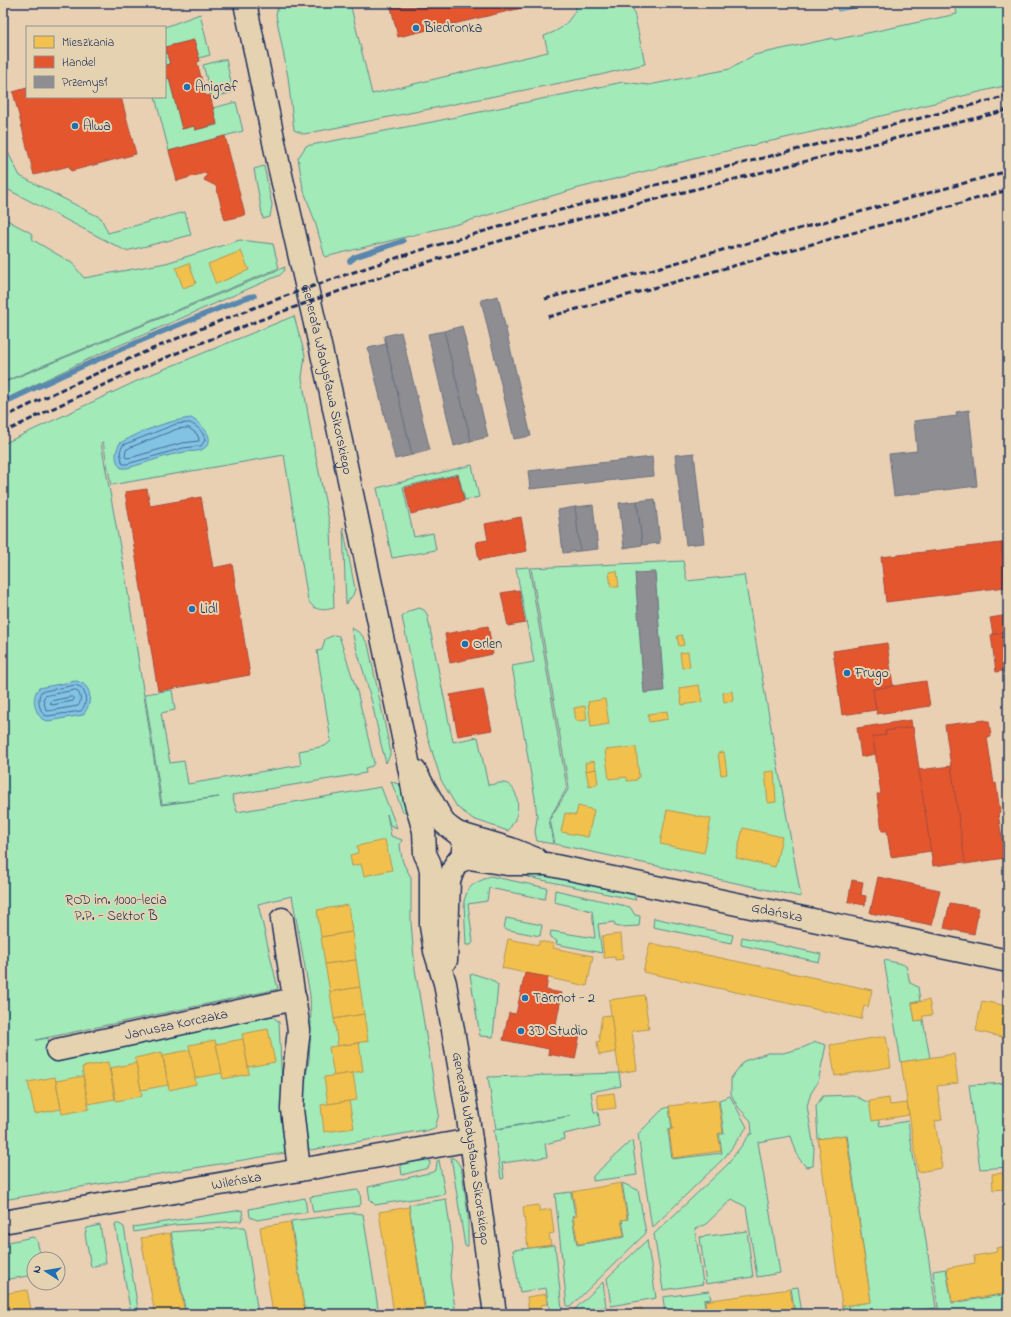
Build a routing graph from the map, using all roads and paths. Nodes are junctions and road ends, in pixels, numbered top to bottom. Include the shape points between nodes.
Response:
1 (245, 3) edge
2 (407, 756) junction
3 (453, 831) junction
4 (425, 841) junction
5 (429, 862) junction
6 (457, 863) junction
7 (546, 864) junction
8 (282, 919) dead end
9 (1008, 961) edge
10 (446, 983) junction
11 (295, 999) junction
12 (58, 1050) dead end
13 (471, 1140) junction
14 (299, 1170) junction
15 (3, 1222) edge
16 (495, 1314) edge

1 - 2 street, Generała Władysława Sikorskiego
2 - 3 street, Generała Władysława Sikorskiego via 440,817
2 - 4 street, Generała Władysława Sikorskiego via 414,800
3 - 4 street via 438,828 428,835
3 - 6 street, Generała Władysława Sikorskiego via 461,837 464,846
3 - 7 street, Gdańska via 520,852
4 - 5 street, Generała Władysława Sikorskiego via 424,850
5 - 6 street via 442,868 449,868
5 - 10 street, Generała Władysława Sikorskiego via 432,880 431,926 435,951
6 - 7 street, Gdańska via 469,858 507,864
6 - 10 street, Generała Władysława Sikorskiego via 449,881
7 - 9 street, Gdańska
8 - 11 street
10 - 13 street, Generała Władysława Sikorskiego
11 - 12 street, Janusza Korczaka
11 - 14 street via 299,1030 292,1109
13 - 14 street, Wileńska
13 - 16 street, Generała Władysława Sikorskiego
14 - 15 street, Wileńska

